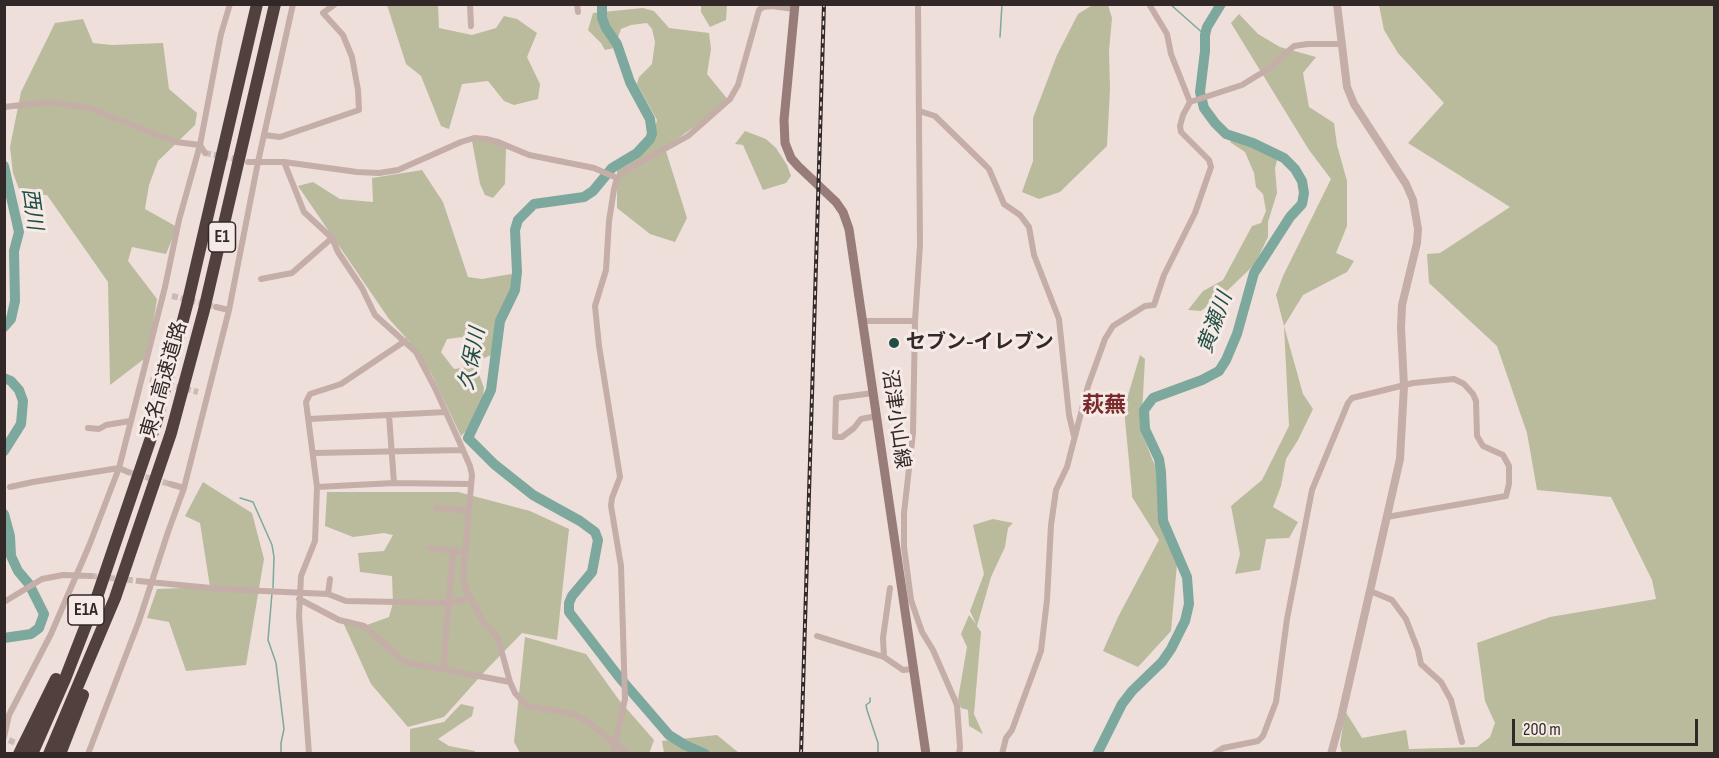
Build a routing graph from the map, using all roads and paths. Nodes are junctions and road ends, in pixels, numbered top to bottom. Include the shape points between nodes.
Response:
1 (230, 4) edge
2 (257, 4) edge
3 (275, 4) edge
4 (293, 4) edge
5 (335, 4) edge
6 (470, 4) edge
7 (918, 4) edge
8 (1149, 4) edge
9 (1337, 4) edge
10 (764, 6) edge
11 (794, 7) edge
12 (471, 26) dead end
13 (1341, 44) junction
14 (1192, 101) junction
15 (4, 107) edge
16 (919, 111) junction
17 (264, 135) junction
18 (200, 145) junction
19 (205, 153) dead end
20 (248, 162) tunnel mouth
21 (258, 162) junction
22 (284, 162) junction
23 (617, 178) junction
24 (332, 238) junction
25 (261, 279) dead end
26 (164, 294) junction
27 (172, 296) tunnel mouth
28 (216, 307) tunnel mouth
29 (229, 310) junction
30 (863, 321) junction
31 (915, 321) junction
32 (405, 341) junction
33 (1404, 386) junction
34 (198, 392) tunnel mouth
35 (873, 393) junction
36 (207, 394) junction
37 (446, 412) junction
38 (389, 415) junction
39 (877, 416) junction
40 (309, 419) junction
41 (130, 422) junction
42 (88, 428) dead end
43 (1074, 437) junction
44 (464, 450) junction
45 (391, 452) junction
46 (313, 453) junction
47 (144, 463) junction
48 (161, 467) junction
49 (119, 468) junction
50 (128, 472) tunnel mouth
51 (394, 483) junction
52 (170, 484) tunnel mouth
53 (470, 484) junction
54 (317, 487) junction
55 (10, 488) dead end
56 (184, 488) junction
57 (436, 508) dead end
58 (468, 511) junction
59 (1387, 517) junction
60 (900, 547) junction
61 (430, 548) dead end
62 (453, 551) junction
63 (465, 552) junction
64 (76, 576) junction
65 (91, 576) tunnel mouth
66 (330, 579) dead end
67 (139, 581) tunnel mouth
68 (152, 582) junction
69 (890, 588) dead end
70 (1370, 591) junction
71 (328, 594) junction
72 (299, 595) junction
73 (471, 598) junction
74 (4, 602) edge
75 (448, 603) junction
76 (817, 636) dead end
77 (884, 657) junction
78 (443, 669) junction
79 (913, 669) junction
80 (510, 682) junction
81 (6, 738) edge
82 (1462, 742) dead end
83 (614, 744) junction
84 (19, 753) edge
85 (32, 753) edge
86 (49, 753) edge
87 (60, 753) edge
88 (88, 753) edge
89 (309, 753) edge
90 (613, 753) edge
91 (628, 753) edge
92 (926, 753) edge
93 (959, 753) edge
94 (1002, 753) edge
95 (1214, 753) edge
96 (1330, 753) edge

1 - 18 street
2 - 47 highway, 東名高速道路 / E1 via 184,317
3 - 48 highway, 東名高速道路 / E1 via 204,310
4 - 17 street
5 - 17 street via 323,14 343,35 352,57 359,110 280,137
6 - 12 street
7 - 16 street
8 - 14 street via 1167,34 1171,54
9 - 13 street
10 - 11 street
10 - 23 street via 755,18 738,85 730,99 688,136
11 - 30 main road, 沼津小山線 via 785,143 791,158 836,202 847,221
13 - 14 street via 1294,46 1242,85
13 - 33 street via 1347,87 1354,104 1406,184 1416,214 1417,243 1402,304
14 - 43 street via 1180,126 1181,132 1209,160 1206,185 1154,305 1145,306 1108,332
15 - 18 street via 50,102 89,108 176,142
16 - 31 street via 920,245
16 - 43 street via 935,117 982,162 1004,204 1029,227 1034,255 1059,319
17 - 21 street
18 - 19 street
18 - 26 street
20 - 21 street
21 - 22 street
21 - 29 street
22 - 23 street via 379,173 398,170 474,138
22 - 24 street via 304,212
23 - 83 street via 606,270 595,306 620,477 611,506 620,558 625,699
24 - 25 street via 292,273
24 - 32 street via 375,315
26 - 27 street
26 - 41 street via 146,379
28 - 29 street
29 - 36 street
30 - 31 street
30 - 35 main road, 沼津小山線
31 - 60 street via 914,413
32 - 37 street via 423,364
32 - 40 street via 342,384 310,394 306,402
33 - 59 street via 1400,459
33 - 59 street via 1454,379 1469,388 1476,401 1477,436 1483,446 1503,455 1509,466 1509,484 1506,496
33 - 95 street via 1352,398 1348,403 1312,490 1287,619 1276,702 1263,736 1258,741
34 - 36 street
35 - 39 main road, 沼津小山線
35 - 39 street via 836,398 835,437 842,437 861,419
36 - 56 street
37 - 38 street
37 - 44 street
38 - 40 street
38 - 45 street
39 - 60 main road, 沼津小山線
40 - 46 street
41 - 42 street
41 - 49 street
43 - 94 street via 1067,467 1056,490 1041,651
44 - 45 street
44 - 53 street via 470,466
45 - 46 street
45 - 51 street
46 - 54 street
47 - 84 highway, E1A via 72,644
47 - 85 highway, 東名高速道路 / E1 via 98,594
48 - 86 highway, 東名高速道路 / E1 via 115,598
48 - 87 highway via 133,566
49 - 50 street
49 - 55 street
49 - 64 street
51 - 53 street
51 - 54 street
52 - 56 street
53 - 58 street
54 - 72 street via 315,541 301,576
56 - 68 street
57 - 58 street
58 - 63 street
59 - 70 street
60 - 79 main road, 沼津小山線
60 - 93 street via 922,633 957,705
61 - 62 street
62 - 63 street
62 - 75 street
63 - 73 street via 464,577
64 - 65 street
64 - 74 street via 52,576
64 - 81 street via 9,715
66 - 71 street
67 - 68 street
68 - 72 street
68 - 88 street
69 - 77 street
70 - 82 street via 1392,600 1406,619 1421,664 1441,682 1451,700
70 - 96 street
71 - 72 street
71 - 75 street via 346,601
72 - 78 street via 339,620 364,626 405,662
72 - 89 street
73 - 75 street
73 - 80 street via 498,638
75 - 78 street
76 - 77 street
77 - 79 street via 903,670
78 - 80 street
79 - 92 main road, 沼津小山線
80 - 83 street via 527,706 574,714
83 - 90 street
83 - 91 street

